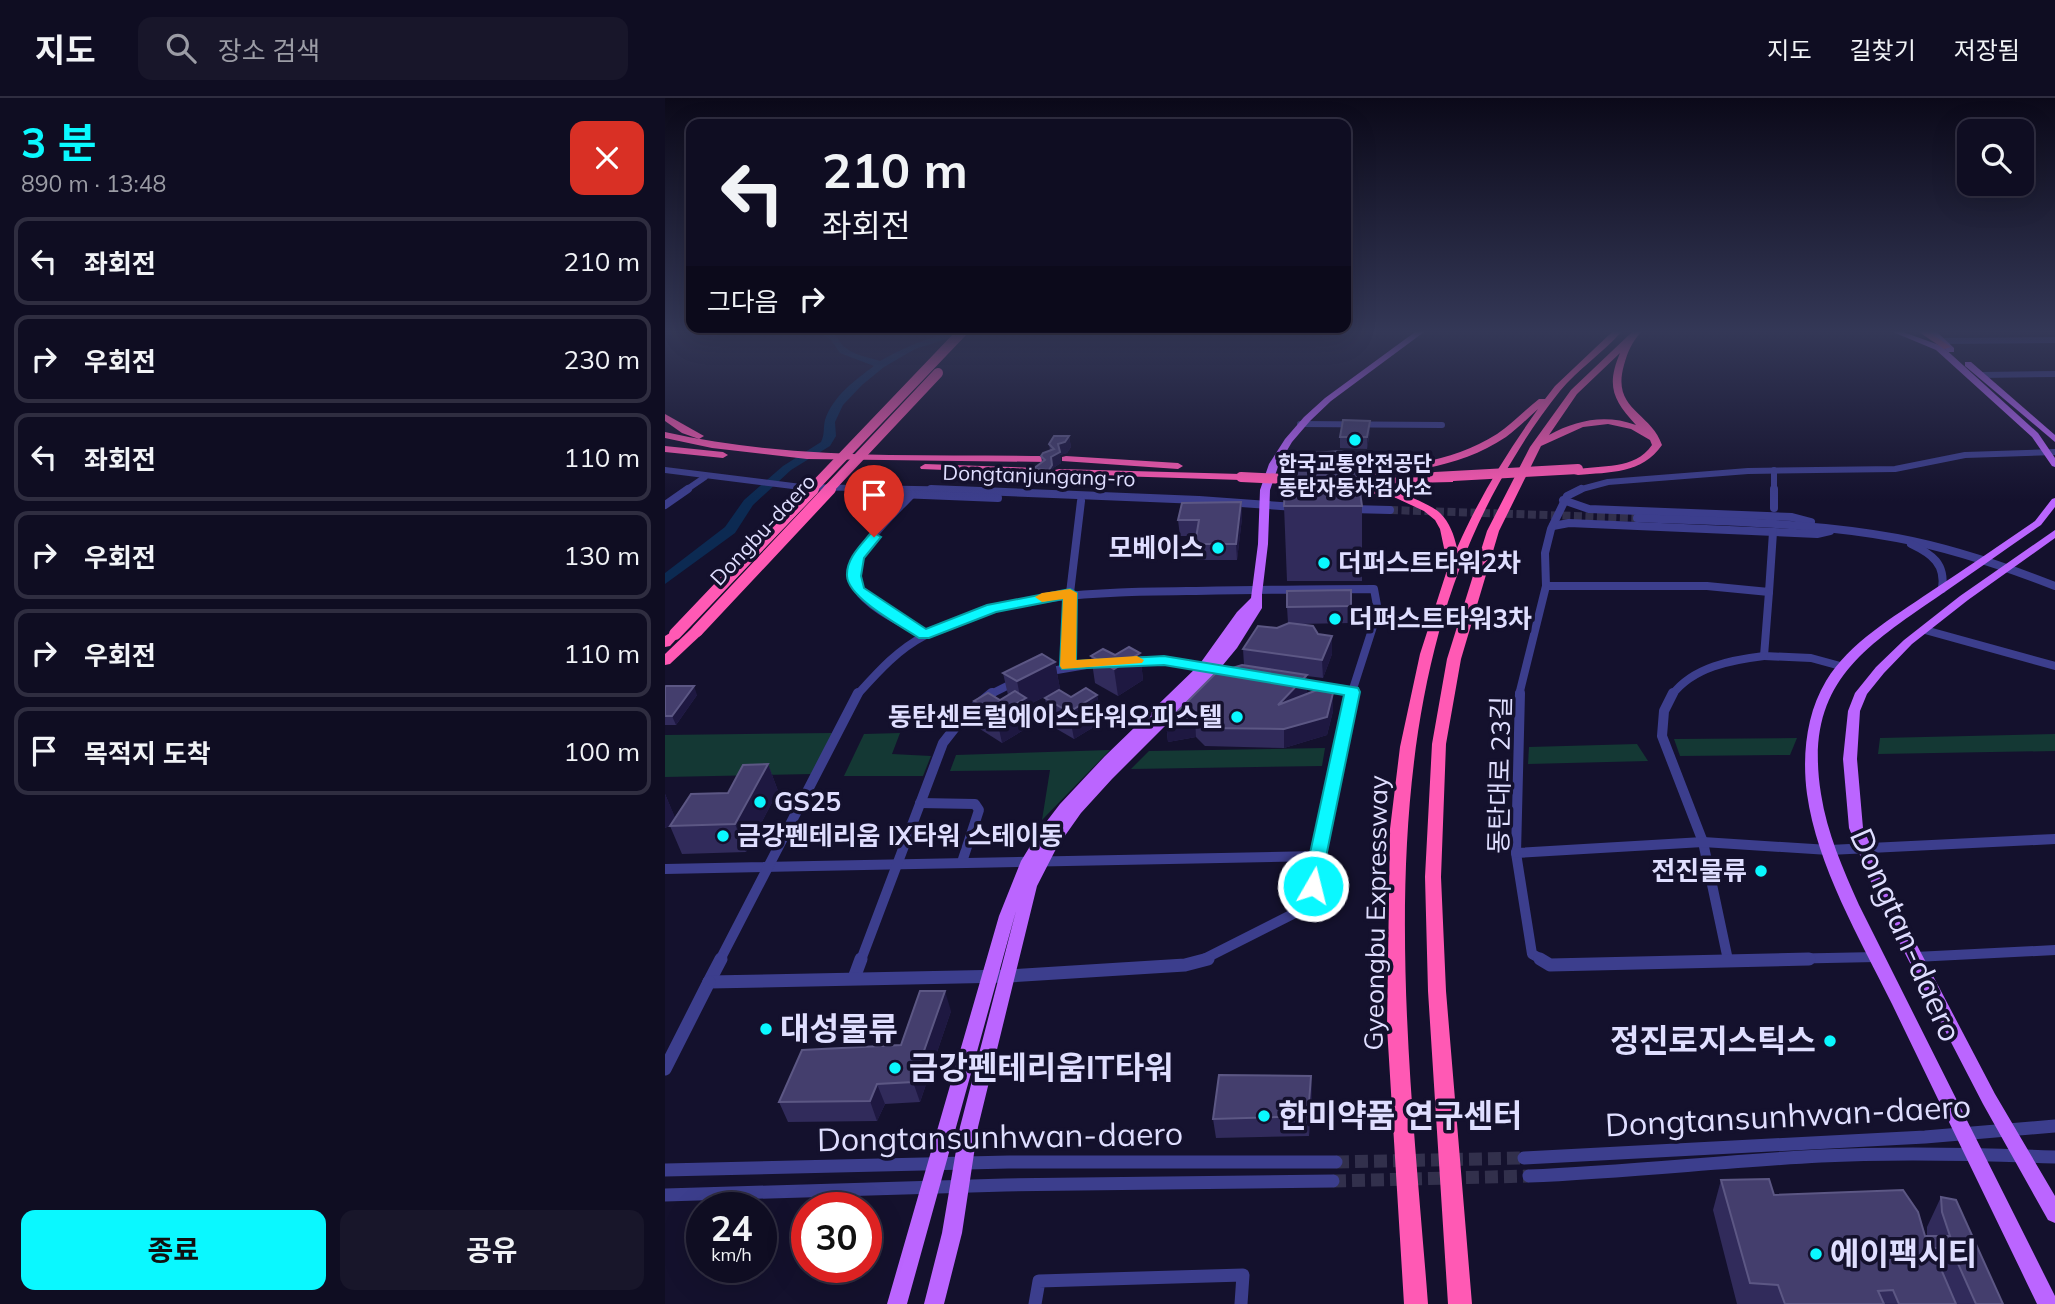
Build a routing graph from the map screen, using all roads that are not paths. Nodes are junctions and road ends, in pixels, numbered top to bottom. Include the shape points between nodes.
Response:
1 (908, 388) edge
2 (922, 388) edge
3 (1343, 388) edge
4 (1558, 388) joint
5 (1578, 388) edge
6 (1616, 388) edge
7 (1987, 388) edge
8 (1996, 388) edge
9 (665, 417) edge
10 (1300, 424) junction
11 (1442, 425) dead end
12 (665, 435) edge
13 (2055, 439) edge
14 (665, 441) edge
15 (1535, 447) junction
16 (665, 449) edge
17 (2052, 452) edge
18 (760, 454) junction
19 (741, 456) junction
20 (1048, 459) edge
21 (1066, 460) dead end
22 (865, 461) junction
23 (665, 464) edge
24 (2055, 464) edge
25 (665, 470) edge
26 (1578, 470) junction
27 (1774, 470) junction
28 (1039, 471) edge
29 (1059, 472) dead end
30 (689, 474) junction
31 (1243, 475) junction
32 (705, 477) junction
33 (1294, 477) edge
34 (1329, 479) junction
35 (807, 488) junction
36 (912, 494) junction
37 (1563, 500) junction
38 (2055, 500) edge
39 (1081, 501) junction
40 (1242, 504) junction
41 (665, 505) edge
42 (1265, 505) junction
43 (1302, 507) edge
44 (1340, 508) edge
45 (1774, 508) junction
46 (1390, 510) tunnel mouth
47 (1762, 516) junction
48 (1792, 517) junction
49 (1637, 518) tunnel mouth
50 (1553, 526) junction
51 (1836, 529) junction
52 (1773, 532) junction
53 (2055, 533) edge
54 (1897, 538) junction
55 (1984, 560) junction
56 (1454, 567) junction
57 (2007, 568) junction
58 (1546, 586) junction
59 (2055, 586) edge
60 (1942, 589) junction
61 (1769, 592) junction
62 (1070, 593) junction
63 (1255, 595) junction
64 (1924, 630) junction
65 (924, 635) junction
66 (670, 638) edge
67 (1764, 656) junction
68 (665, 661) edge
69 (1068, 666) junction
70 (2055, 666) edge
71 (1844, 667) junction
72 (1208, 668) junction
73 (1038, 674) edge
74 (1238, 674) edge
75 (1026, 678) edge
76 (1289, 682) edge
77 (1352, 692) junction
78 (920, 803) junction
79 (2055, 839) edge
80 (1703, 842) junction
81 (1864, 848) junction
82 (1829, 850) junction
83 (1516, 853) junction
84 (1317, 856) junction
85 (1034, 861) junction
86 (962, 862) junction
87 (896, 864) junction
88 (767, 866) junction
89 (665, 869) edge
90 (2055, 950) edge
91 (1877, 957) junction
92 (1915, 957) junction
93 (1728, 961) junction
94 (1008, 975) junction
95 (990, 976) junction
96 (854, 978) junction
97 (708, 982) junction
98 (665, 1069) edge
99 (2055, 1126) edge
100 (2007, 1130) junction
101 (1964, 1134) junction
102 (1974, 1154) junction
103 (2022, 1156) junction
104 (2055, 1157) edge
105 (1524, 1158) tunnel mouth
106 (1336, 1162) tunnel mouth
107 (936, 1164) junction
108 (963, 1164) junction
109 (665, 1170) edge
110 (1529, 1176) tunnel mouth
111 (1333, 1181) tunnel mouth
112 (959, 1186) junction
113 (930, 1187) junction
114 (665, 1195) edge
115 (2055, 1214) edge
116 (897, 1304) edge
117 (934, 1304) edge
118 (1035, 1304) edge
119 (1241, 1304) edge
120 (1416, 1304) edge
121 (1460, 1304) edge
122 (2048, 1304) edge

1 - 66 highway, Dongbu-daero, bridge
2 - 68 highway, Dongbu-daero, bridge
3 - 10 main road
4 - 34 highway via 1503,435 1469,453
4 - 56 highway, Gyeongbu Expressway via 1487,494
5 - 15 highway
6 - 26 highway via 1657,445 1650,456 1632,465
7 - 17 main road
8 - 13 main road
9 - 18 highway via 685,431
10 - 11 street
10 - 42 main road via 1271,471
12 - 18 highway
14 - 19 highway
15 - 26 highway via 1568,427 1595,422 1633,428 1651,442 1636,458
15 - 121 highway via 1505,503 1482,562 1454,659 1439,744 1433,877
16 - 19 highway
17 - 24 main road
17 - 27 street via 1965,455 1895,469
18 - 19 highway
18 - 22 highway, bridge
20 - 22 highway
21 - 31 highway
22 - 28 highway
23 - 30 street
25 - 30 street
26 - 34 highway, bridge
26 - 34 highway, bridge via 1449,480
27 - 37 street via 1629,479 1586,486
27 - 45 street
29 - 31 highway
30 - 32 street
31 - 33 highway, bridge
32 - 35 street
32 - 41 street
34 - 56 highway via 1392,493 1433,512 1446,529
35 - 36 street
35 - 40 street, Dongtanjungang-ro
36 - 39 street
36 - 65 street via 858,557 854,576 858,590 869,600
37 - 47 street via 1589,509
37 - 50 street, 동탄대로 23길
38 - 55 main road via 2038,523
39 - 40 street
39 - 62 street
40 - 42 street, Dongtanjungang-ro
42 - 43 street, Dongtanjungang-ro
42 - 63 main road
44 - 46 street
45 - 47 street
45 - 48 street
47 - 48 street
48 - 51 street
49 - 51 street
50 - 52 street
50 - 58 street, 동탄대로 23길 via 1545,553
51 - 52 street via 1817,534
51 - 54 street
52 - 61 street
53 - 57 main road, Dongtan-daero
54 - 55 street
54 - 60 street via 1935,558 1945,575
55 - 57 street
55 - 60 main road, Dongtan-daero
56 - 120 highway, Gyeongbu Expressway via 1412,721 1398,830 1397,1027
57 - 59 street
57 - 64 main road, Dongtan-daero
58 - 61 street via 1707,586
58 - 83 street, 동탄대로 23길 via 1518,700
60 - 71 main road, Dongtan-daero via 1875,636
61 - 67 street
62 - 63 street
62 - 65 street via 992,608
62 - 69 street
63 - 72 main road via 1257,608 1249,624
63 - 77 street via 1374,589 1378,611
64 - 70 street
64 - 81 main road, Dongtan-daero via 1880,670 1854,711 1852,792 1856,828
65 - 88 street via 890,658 854,698
67 - 71 street via 1811,658
67 - 80 street via 1714,667 1678,689 1667,703 1662,736
69 - 72 street via 1164,660
69 - 73 street
71 - 82 main road, Dongtan-daero via 1820,707 1812,761 1812,781
72 - 74 street
72 - 85 main road
75 - 78 street via 995,692 955,723
76 - 77 street
77 - 84 street
78 - 86 street via 975,804 979,810
78 - 87 street
79 - 81 street
80 - 82 street
80 - 83 street
80 - 93 street
81 - 82 street
81 - 92 main road, Dongtan-daero
82 - 91 main road, Dongtan-daero
83 - 93 street, 동탄대로 23길 via 1529,945 1539,961 1550,965
84 - 85 street
84 - 94 street via 1313,886 1293,914 1211,958 1151,969
85 - 86 street
85 - 94 main road
85 - 95 main road via 1014,896
86 - 87 street
87 - 88 street
87 - 96 street
88 - 89 street
88 - 97 street
90 - 92 street
91 - 93 street, 동탄대로 23길
91 - 101 main road, Dongtan-daero
92 - 100 main road, Dongtan-daero
94 - 95 street
94 - 108 main road
95 - 96 street
95 - 107 main road
96 - 97 street
97 - 98 street
99 - 100 street, Dongtansunhwan-daero
100 - 101 street, Dongtansunhwan-daero
100 - 103 main road, Dongtan-daero
101 - 102 main road, Dongtan-daero
101 - 105 street, Dongtansunhwan-daero
102 - 103 street, Dongtansunhwan-daero
102 - 110 street, Dongtansunhwan-daero via 1820,1156
102 - 122 main road, Dongtan-daero
103 - 104 street, Dongtansunhwan-daero
103 - 115 main road, Dongtan-daero
106 - 108 street, Dongtansunhwan-daero
107 - 108 street, Dongtansunhwan-daero
107 - 109 street, Dongtansunhwan-daero
107 - 113 main road
108 - 112 main road
111 - 112 street, Dongtansunhwan-daero
112 - 113 street, Dongtansunhwan-daero
112 - 117 main road
113 - 114 street, Dongtansunhwan-daero
113 - 116 main road
118 - 119 street via 1039,1281 1243,1275

